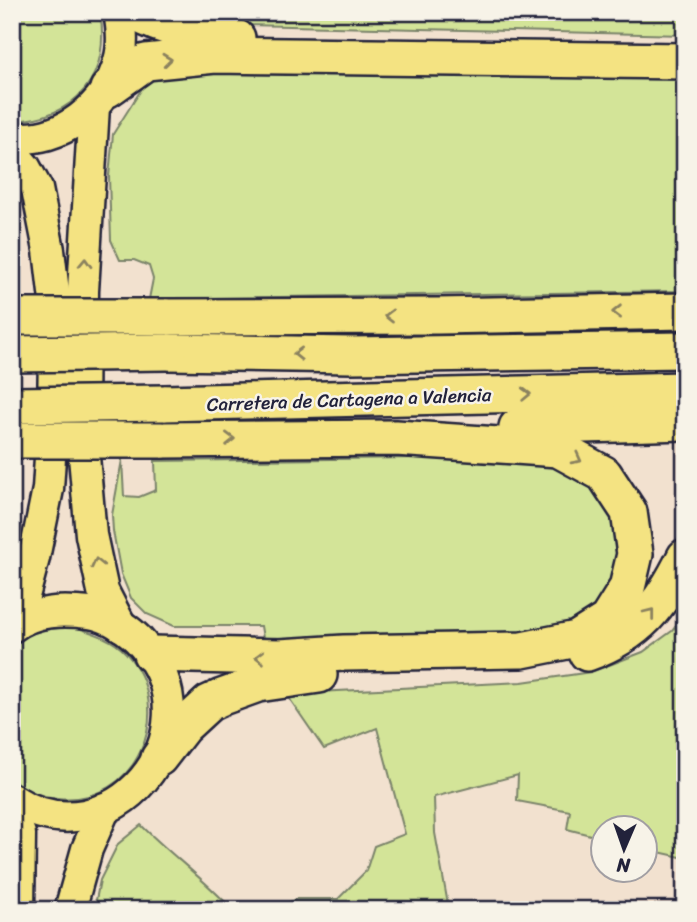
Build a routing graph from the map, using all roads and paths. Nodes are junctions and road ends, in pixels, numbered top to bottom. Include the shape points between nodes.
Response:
1 (119, 12) edge
2 (134, 12) edge
3 (685, 47) edge
4 (685, 61) edge
5 (101, 98) junction
6 (12, 137) edge
7 (12, 152) edge
8 (685, 311) edge
9 (12, 317) edge
10 (685, 350) edge
11 (12, 354) edge
12 (685, 390) edge
13 (12, 405) edge
14 (685, 422) edge
15 (396, 438) junction
16 (12, 440) edge
17 (685, 557) edge
18 (15, 625) edge
19 (121, 626) junction
20 (151, 654) junction
21 (159, 758) junction
22 (12, 799) edge
23 (105, 808) junction
24 (12, 814) edge
25 (19, 910) edge
26 (70, 910) edge

1 - 5 main road via 123,32 120,61
2 - 3 highway via 175,30 228,37
5 -> 4 highway via 146,62 215,55
5 - 6 main road via 72,124 47,134
19 -> 5 main road via 103,591 91,535 82,434 83,291
7 - 18 main road via 37,189 55,301 48,489
8 -> 9 highway, bridge
10 -> 11 highway, bridge
13 -> 12 highway, Carretera de Cartagena a Valencia, bridge
14 - 15 highway via 450,428
16 -> 15 highway, bridge
15 -> 20 highway via 558,449 604,474 629,512 635,554 628,588 607,620 577,639 522,650 280,657
21 -> 17 highway via 209,704 258,684 354,672 498,665 584,654 608,645 643,622 672,584
18 - 19 main road via 42,613 69,610 96,614
19 - 20 main road
20 - 21 main road via 164,678 169,705 168,733
21 - 23 main road via 146,779
22 - 23 main road via 49,814 78,815
23 - 26 main road
24 - 25 main road via 20,834

